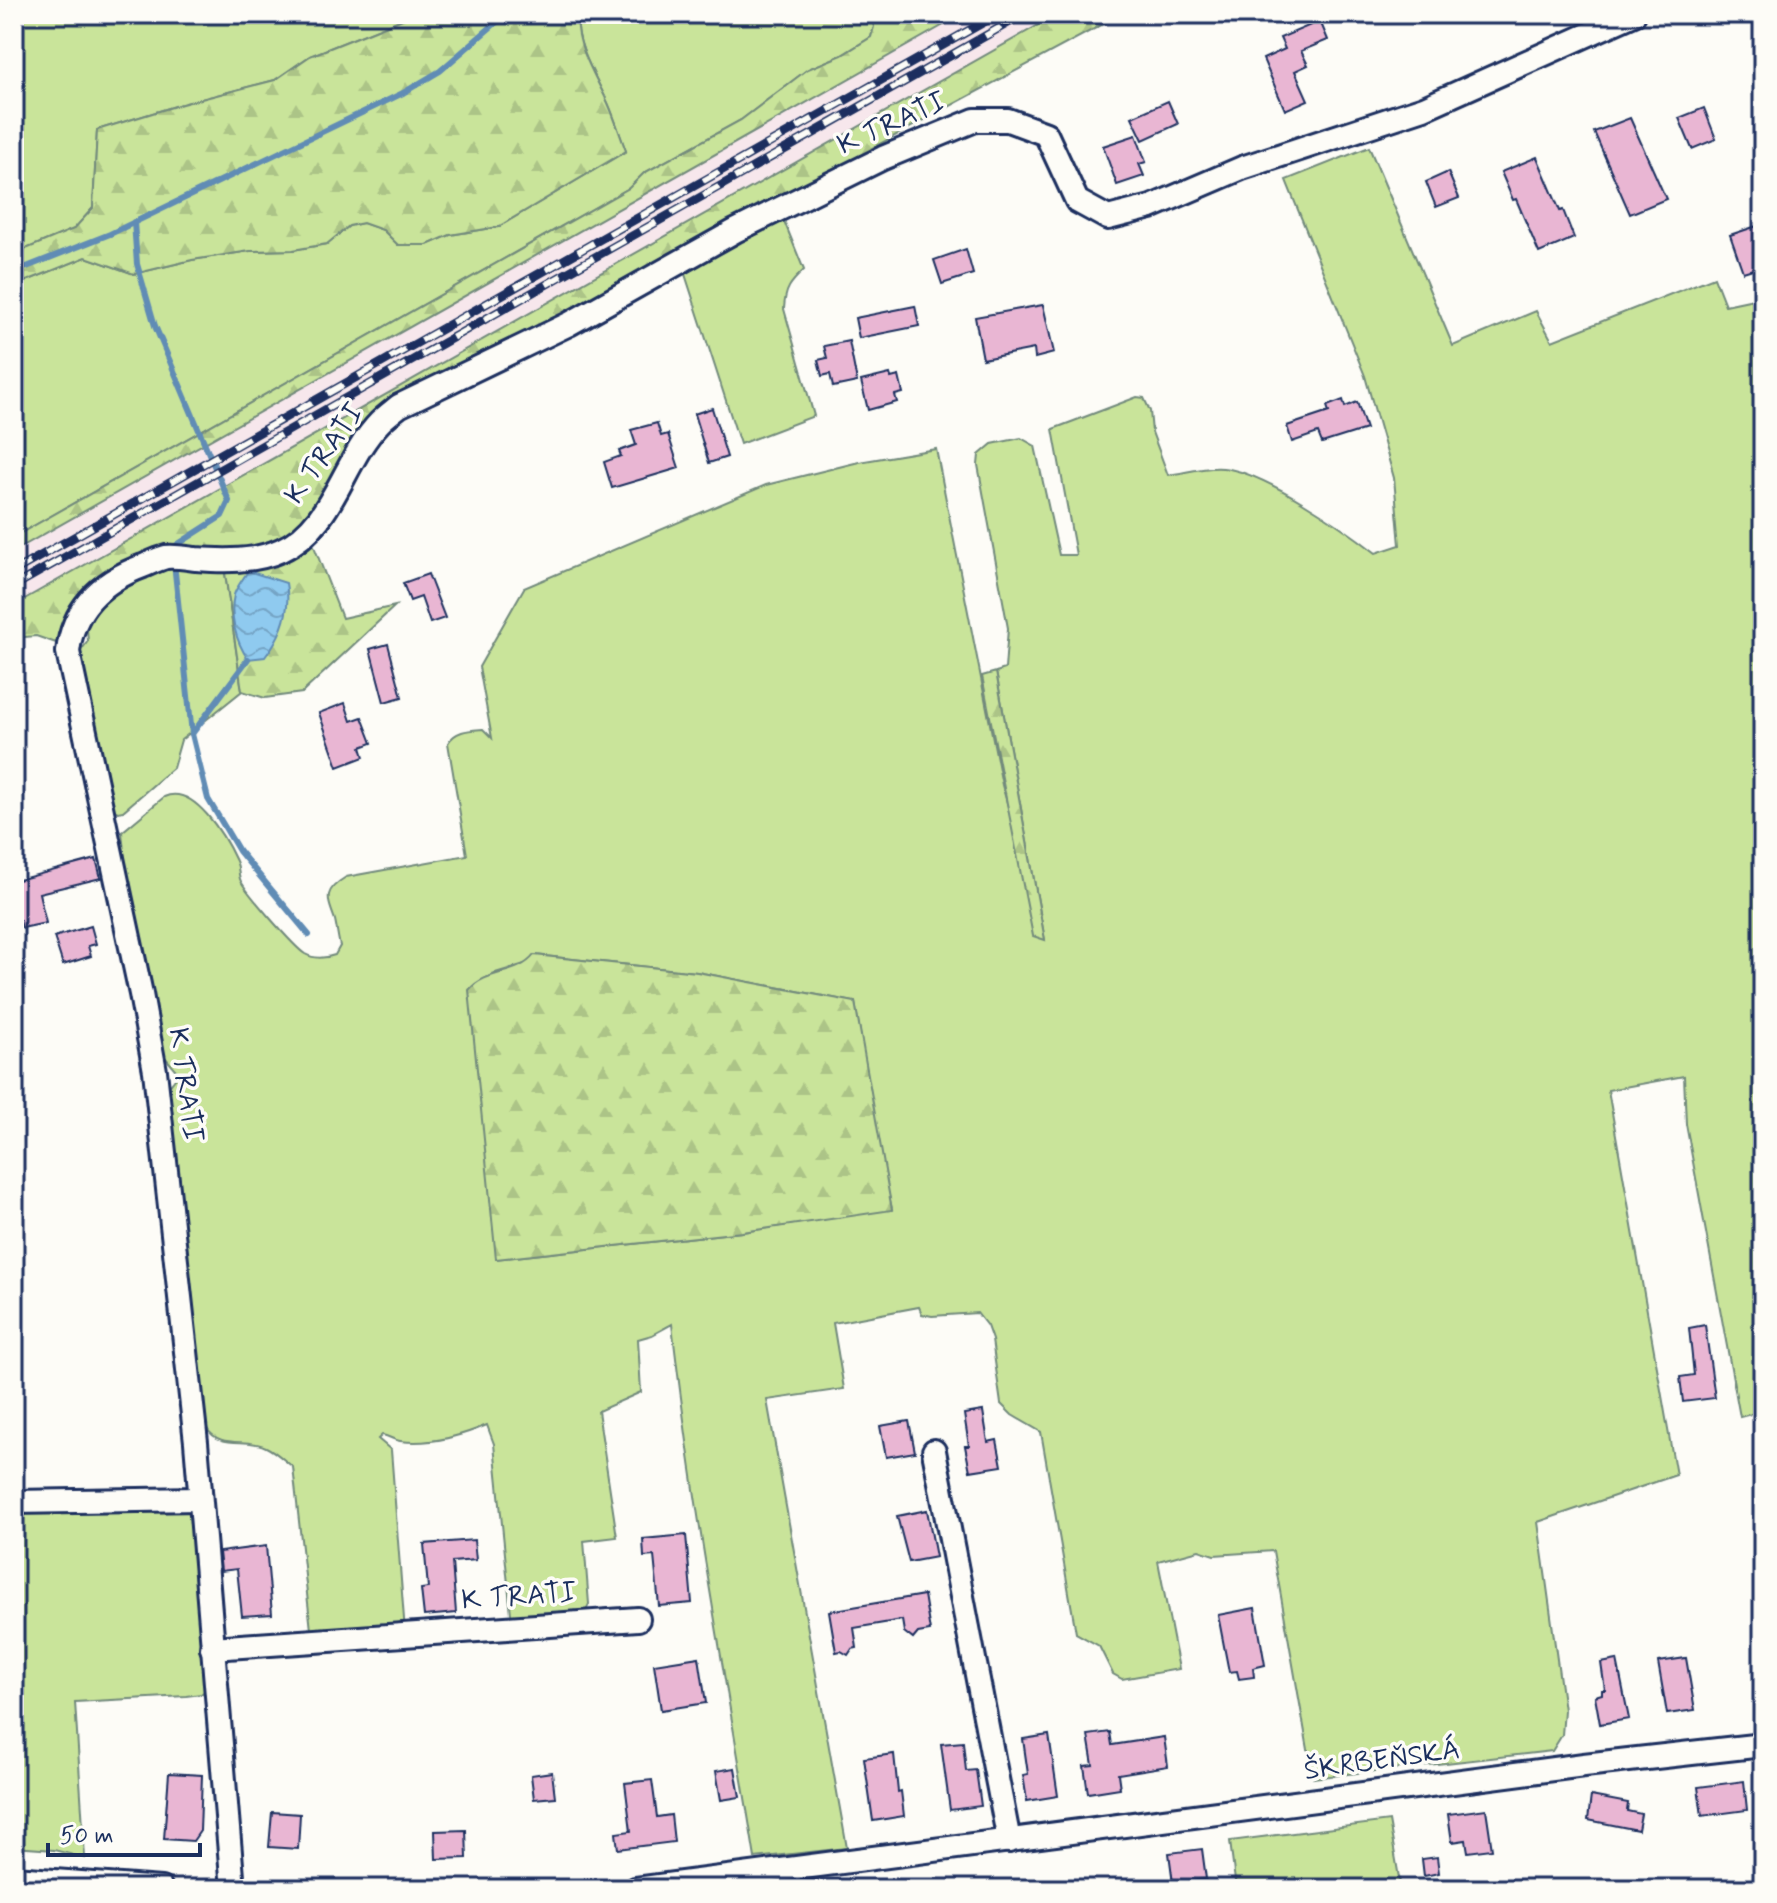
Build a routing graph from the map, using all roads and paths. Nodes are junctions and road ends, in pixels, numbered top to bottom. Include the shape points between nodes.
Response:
1 (1634, 14) edge
2 (934, 1451) dead end
3 (199, 1499) junction
4 (14, 1502) edge
5 (638, 1619) dead end
6 (212, 1648) junction
7 (1763, 1745) edge
8 (1009, 1841) junction
9 (14, 1878) edge
10 (161, 1889) edge
11 (233, 1889) edge
12 (636, 1889) edge

1 - 3 street, K TRATI via 1424,108 1108,218 1077,201 1046,134 1008,120 975,120 883,158 735,231 569,324 399,406 379,423 321,517 280,550 225,561 167,557 123,573 99,589 73,624 68,652 155,1071
2 - 8 street
3 - 4 street
3 - 6 street, K TRATI
5 - 6 street, K TRATI
6 - 11 street, K TRATI
7 - 8 street, ŠKRBEŇSKÁ
8 - 12 street, ŠKRBEŇSKÁ
9 - 10 street

